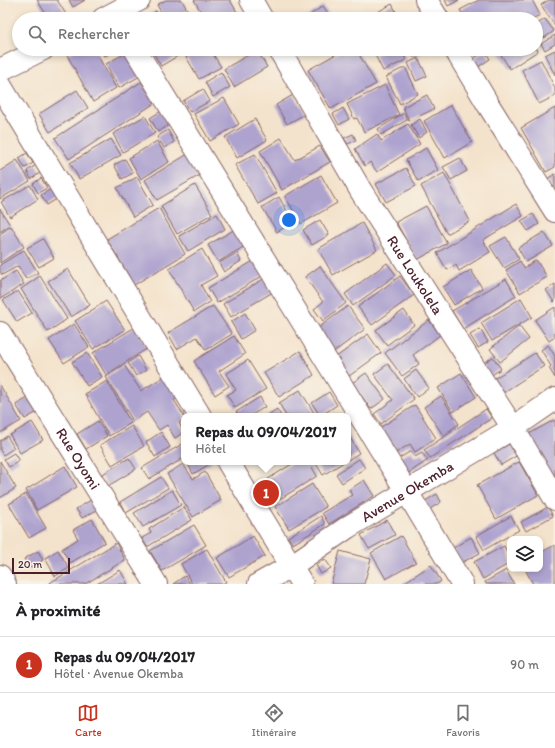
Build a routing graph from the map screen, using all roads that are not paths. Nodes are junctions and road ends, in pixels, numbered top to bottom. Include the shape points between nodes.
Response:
1 (139, 0) edge
2 (251, 0) edge
3 (426, 0) edge
4 (119, 12) edge
5 (258, 12) edge
6 (434, 12) edge
7 (29, 56) edge
8 (139, 56) edge
9 (283, 56) edge
10 (459, 56) edge
11 (0, 70) edge
12 (0, 85) edge
13 (555, 211) edge
14 (0, 333) edge
15 (555, 399) edge
16 (198, 413) edge
17 (513, 428) junction
18 (230, 465) edge
19 (407, 492) junction
20 (555, 499) edge
21 (291, 566) junction
22 (0, 576) edge
23 (5, 584) edge
24 (156, 584) edge
25 (259, 584) edge
26 (302, 584) edge
27 (462, 584) edge

1 - 4 street
2 - 5 street
3 - 6 street
7 - 11 street
8 - 19 street
9 - 17 street, Rue Loukolela via 361,190
10 - 13 street
12 - 16 street
14 - 24 street, Rue Oyomi
15 - 17 street, Avenue Okemba
17 - 19 street, Avenue Okemba
17 - 20 street, Rue Loukolela
18 - 21 street
19 - 21 street, Avenue Okemba via 348,527
19 - 27 street
21 - 25 street, Avenue Okemba
21 - 26 street
22 - 23 street

